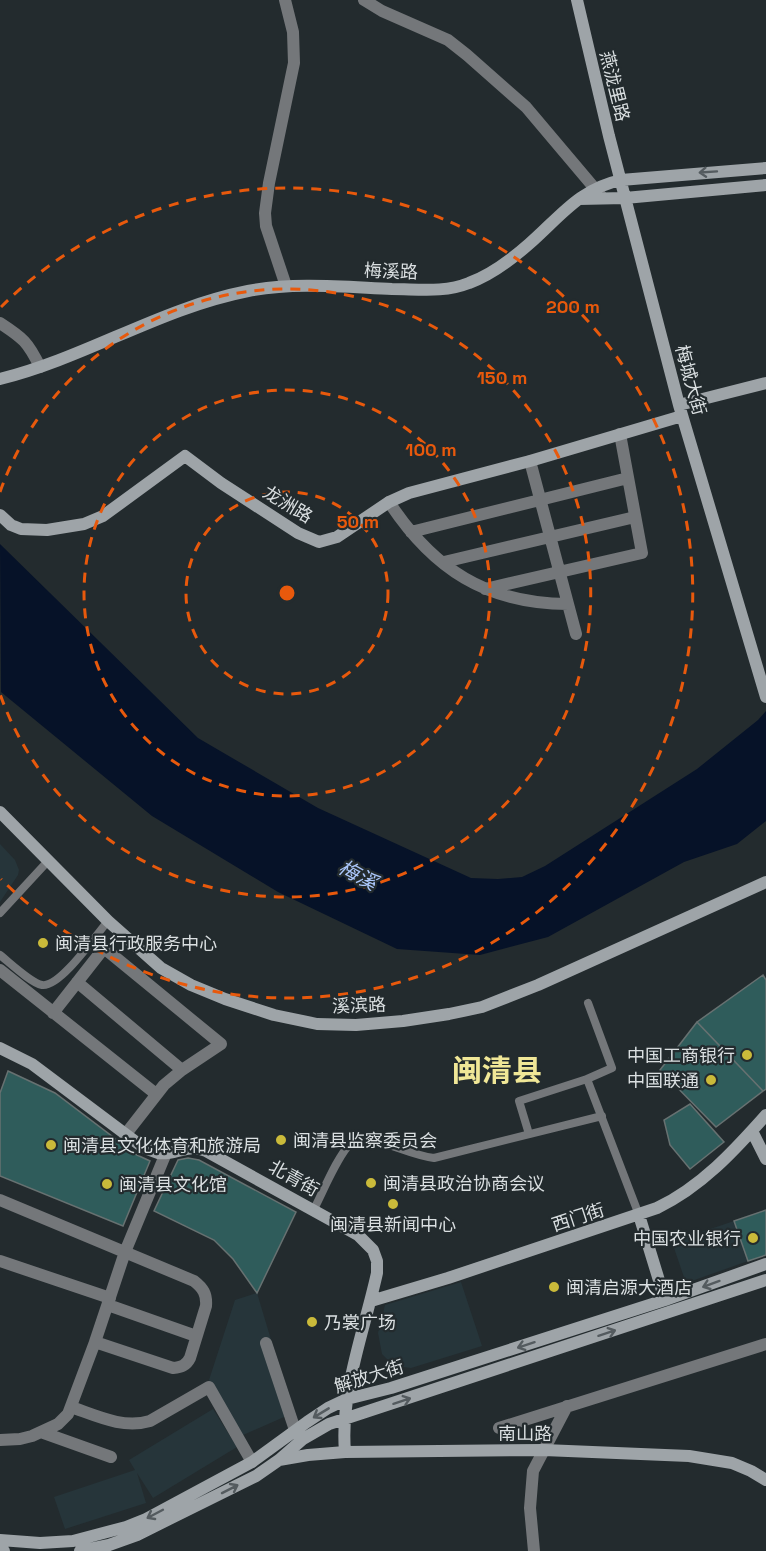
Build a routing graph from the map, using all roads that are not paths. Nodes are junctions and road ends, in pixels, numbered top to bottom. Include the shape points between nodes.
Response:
1 (285, 0) edge
2 (364, 0) edge
3 (577, 0) edge
4 (766, 168) edge
5 (621, 180) junction
6 (766, 185) edge
7 (594, 188) junction
8 (577, 198) junction
9 (625, 198) junction
10 (604, 199) junction
11 (286, 286) junction
12 (0, 323) edge
13 (40, 367) junction
14 (0, 380) edge
15 (766, 383) edge
16 (681, 411) junction
17 (620, 434) junction
18 (530, 461) junction
19 (628, 478) junction
20 (540, 500) junction
21 (389, 502) junction
22 (0, 514) edge
23 (635, 517) junction
24 (411, 532) junction
25 (550, 537) junction
26 (444, 562) junction
27 (560, 572) junction
28 (485, 589) junction
29 (568, 604) junction
30 (576, 634) dead end
31 (766, 697) edge
32 (0, 814) edge
33 (48, 861) junction
34 (766, 882) edge
35 (0, 913) edge
36 (108, 921) junction
37 (0, 955) edge
38 (0, 970) edge
39 (77, 982) junction
40 (588, 1003) dead end
41 (53, 1012) junction
42 (0, 1041) edge
43 (0, 1048) edge
44 (32, 1064) junction
45 (182, 1070) junction
46 (587, 1078) junction
47 (156, 1094) junction
48 (766, 1115) edge
49 (602, 1116) junction
50 (752, 1131) junction
51 (529, 1134) junction
52 (125, 1135) junction
53 (166, 1153) junction
54 (766, 1159) edge
55 (0, 1200) edge
56 (314, 1209) junction
57 (639, 1215) junction
58 (125, 1252) junction
59 (0, 1261) edge
60 (766, 1264) edge
61 (766, 1280) edge
62 (665, 1300) junction
63 (109, 1301) junction
64 (371, 1301) junction
65 (196, 1336) junction
66 (95, 1342) junction
67 (266, 1343) dead end
68 (766, 1344) edge
69 (347, 1400) junction
70 (567, 1406) junction
71 (71, 1407) junction
72 (344, 1419) junction
73 (499, 1428) dead end
74 (295, 1430) junction
75 (41, 1432) junction
76 (0, 1440) edge
77 (544, 1450) junction
78 (345, 1452) junction
79 (111, 1457) dead end
80 (279, 1460) junction
81 (252, 1462) junction
82 (766, 1480) edge
83 (0, 1540) edge
84 (13, 1546) edge
85 (80, 1551) edge
86 (534, 1551) edge

1 - 11 street via 293,32 294,63 265,213
2 - 7 street via 448,40 462,51 526,107
3 - 5 street, 燕泷里路
4 -> 5 street
5 - 7 street, 梅溪路
5 - 9 street, 梅城大街
6 - 9 street
7 - 8 street, 梅溪路
7 - 10 street
8 - 10 street
8 - 11 street, 梅溪路 via 519,253 484,276 458,287 430,290
9 - 10 street
9 - 16 street, 梅城大街
11 - 13 street, 梅溪路 via 184,308
12 - 13 street via 29,345
13 - 14 street, 梅溪路
15 - 16 street, 龙洲路
16 - 17 street, 龙洲路
16 - 31 street, 梅城大街
17 - 18 street, 龙洲路
17 - 19 street
18 - 20 street
18 - 21 street, 龙洲路 via 409,493
19 - 20 street
19 - 23 street
20 - 24 street
20 - 25 street
21 - 22 street, 龙洲路 via 337,537 319,542 298,533 184,456 103,516 84,524 47,530 21,529
21 - 24 street
23 - 25 street
23 - 27 street via 642,553
24 - 26 street
25 - 26 street
25 - 27 street
26 - 28 street
27 - 28 street
27 - 29 street
28 - 29 street via 530,602
29 - 30 street
32 - 33 street, 溪滨路
33 - 35 lane
33 - 36 street, 溪滨路
34 - 36 street, 溪滨路 via 489,1004 449,1014 356,1025 293,1019 206,992 161,968
36 - 37 lane via 61,978 49,985 37,983
38 - 41 street
39 - 41 street
39 - 45 street
39 - 45 street via 104,948 222,1044
40 - 46 lane via 612,1068
41 - 47 street
42 - 44 street
43 - 44 street
44 - 52 street
45 - 47 street
46 - 49 lane
46 - 51 lane via 519,1101
47 - 52 street
48 - 50 street, 西门街
49 - 51 lane
49 - 57 lane
50 - 54 street
50 - 57 street, 西门街 via 686,1192
51 - 56 lane via 434,1158 357,1139 342,1156
52 - 53 street via 149,1149
53 - 56 street, 北青街 via 190,1147 206,1150
53 - 58 street
55 - 58 street
56 - 64 street, 北青街 via 358,1235 373,1250 377,1274
57 - 62 street
57 - 64 street, 西门街
58 - 63 street
58 - 65 street via 200,1286 207,1298
59 - 63 street
60 -> 62 street, 解放大街
72 -> 61 street, 解放大街
62 -> 69 street, 解放大街
63 - 65 street
63 - 66 street
64 - 69 street, 北青街
65 - 66 street via 187,1364 173,1368
66 - 71 street
67 - 74 street
68 - 70 street
69 - 72 street, 北青街
69 -> 74 street, 解放大街
70 - 73 street
70 - 77 street
71 - 75 street via 64,1419
71 - 81 street via 119,1423 139,1424 209,1387
72 - 78 street, 北青街
72 - 80 street, 解放大街 via 315,1430
74 - 81 street, 解放大街
75 - 76 street
75 - 79 street
77 - 78 street, 南山路
77 - 82 street, 南山路 via 712,1458 741,1466
77 - 86 street via 531,1481
78 - 80 street, 南山路
85 -> 80 street, 解放大街 via 146,1531 256,1476
81 -> 84 street, 解放大街 via 146,1519 107,1534
83 - 84 street, 解放大街

